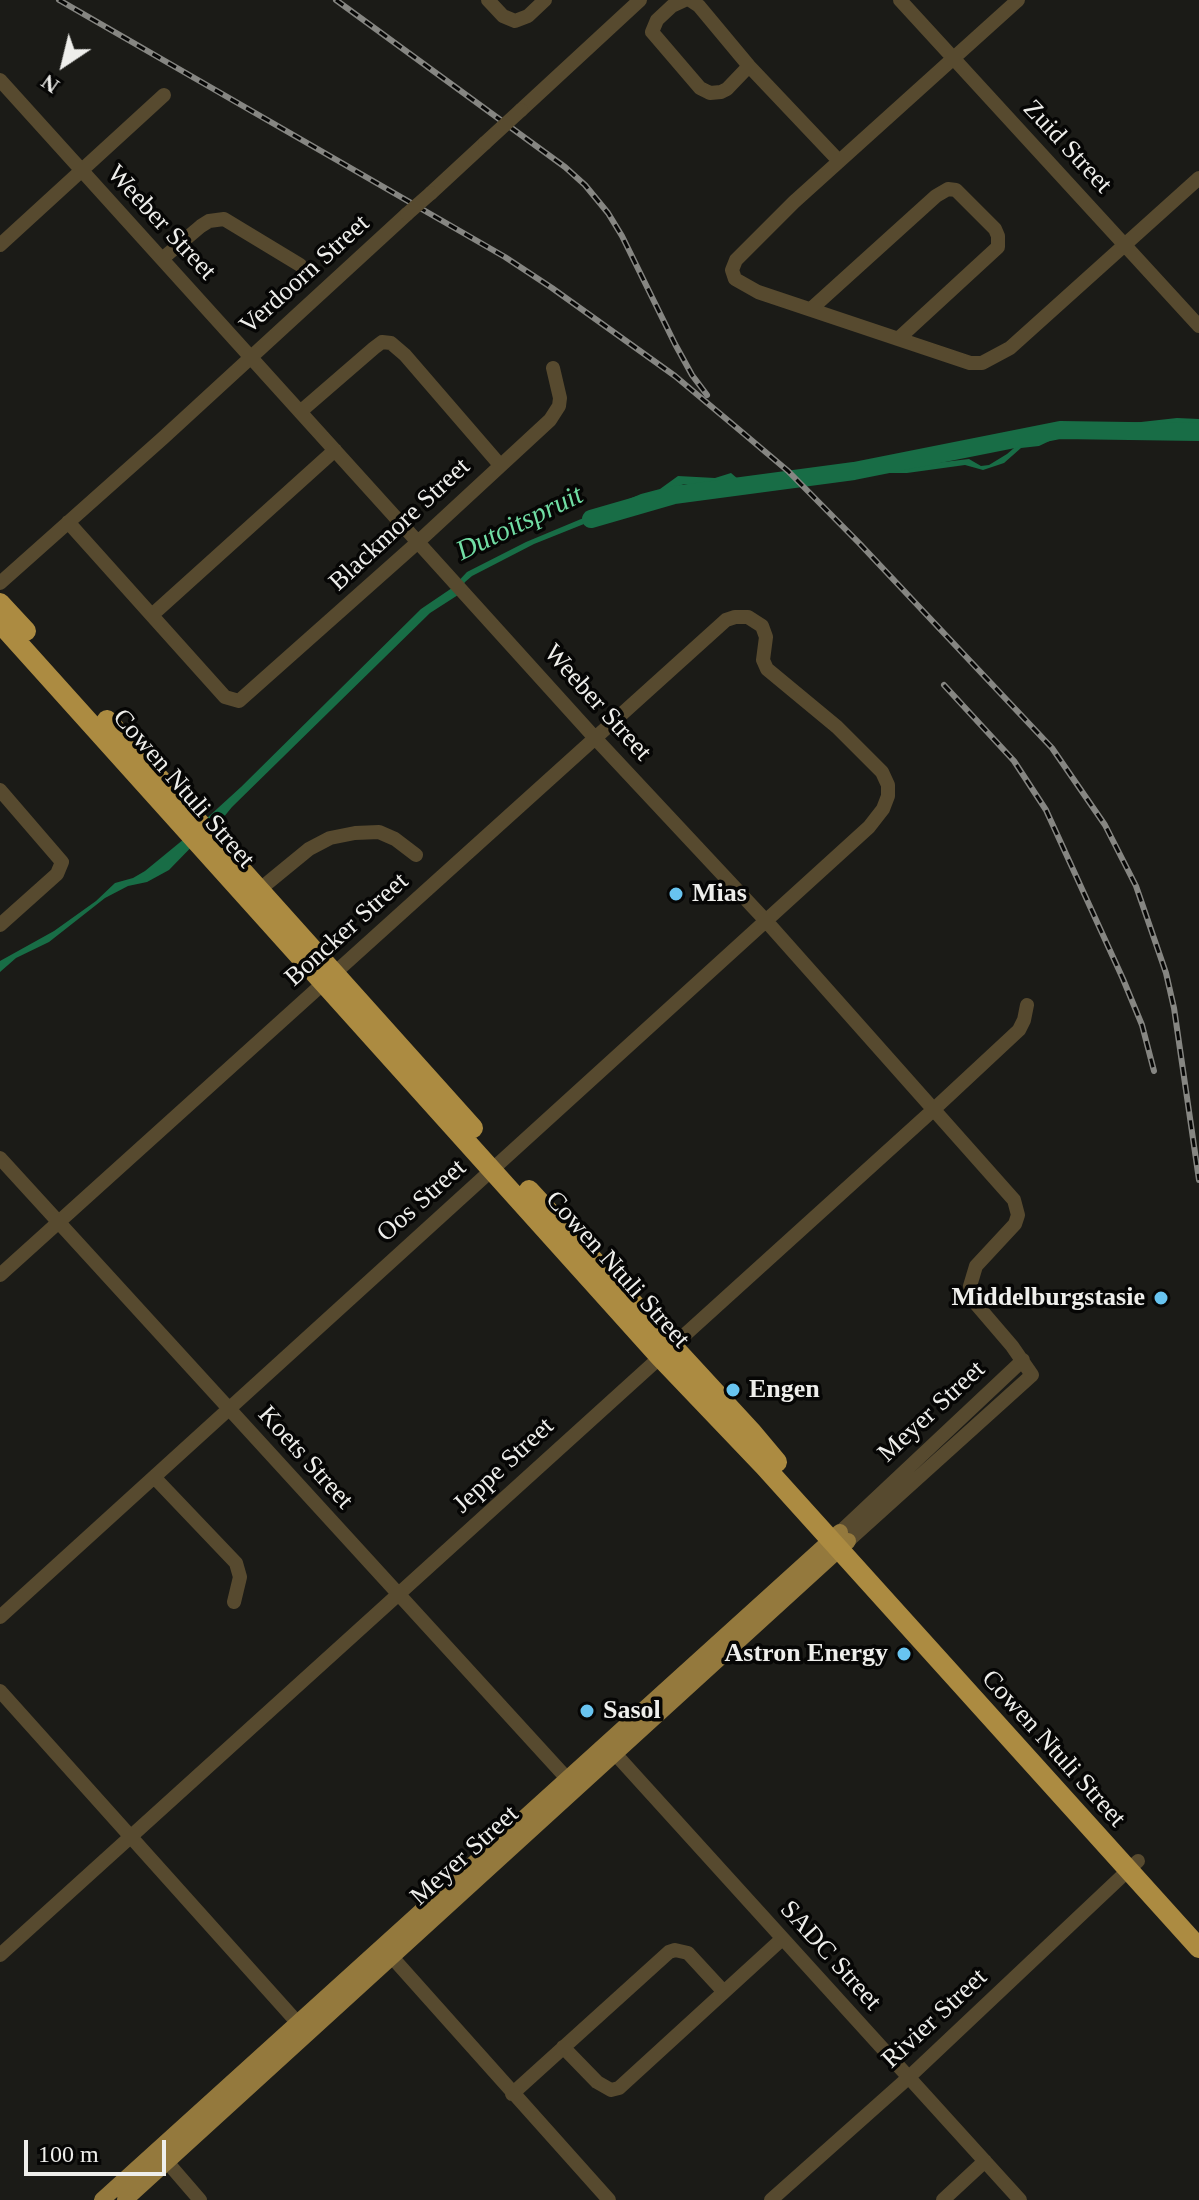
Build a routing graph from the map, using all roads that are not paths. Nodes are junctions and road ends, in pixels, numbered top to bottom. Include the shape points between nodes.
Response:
1 (488, 0) edge
2 (545, 0) edge
3 (640, 0) edge
4 (687, 0) edge
5 (900, 0) edge
6 (1018, 0) edge
7 (953, 59) junction
8 (749, 66) junction
9 (0, 80) edge
10 (164, 95) dead end
11 (839, 161) junction
12 (81, 171) junction
13 (1199, 178) edge
14 (0, 245) edge
15 (1124, 245) junction
16 (162, 259) junction
17 (300, 265) dead end
18 (811, 309) junction
19 (1199, 326) edge
20 (898, 339) junction
21 (251, 356) junction
22 (553, 368) dead end
23 (300, 412) junction
24 (335, 450) junction
25 (500, 465) junction
26 (68, 522) junction
27 (418, 542) junction
28 (0, 583) edge
29 (0, 603) edge
30 (152, 615) junction
31 (0, 623) edge
32 (595, 738) junction
33 (0, 790) edge
34 (876, 819) joint
35 (194, 828) junction
36 (208, 845) junction
37 (416, 855) dead end
38 (259, 890) junction
39 (767, 922) junction
40 (0, 925) edge
41 (328, 979) junction
42 (1027, 1005) dead end
43 (932, 1111) junction
44 (0, 1158) edge
45 (497, 1165) junction
46 (58, 1222) junction
47 (0, 1275) edge
48 (664, 1351) junction
49 (1023, 1360) junction
50 (1032, 1375) joint
51 (228, 1409) junction
52 (154, 1477) junction
53 (839, 1541) junction
54 (398, 1596) junction
55 (234, 1602) dead end
56 (0, 1617) edge
57 (0, 1691) edge
58 (610, 1749) junction
59 (571, 1783) junction
60 (132, 1836) junction
61 (1133, 1865) junction
62 (1199, 1927) edge
63 (782, 1939) junction
64 (1199, 1948) edge
65 (0, 1955) edge
66 (391, 1956) junction
67 (724, 1992) junction
68 (303, 2029) junction
69 (563, 2047) junction
70 (908, 2078) junction
71 (512, 2094) junction
72 (985, 2161) junction
73 (168, 2163) junction
74 (102, 2200) edge
75 (125, 2200) edge
76 (200, 2200) edge
77 (609, 2200) edge
78 (771, 2200) edge
79 (943, 2200) edge
80 (1020, 2200) edge

1 - 2 street via 515,21
3 - 21 street, Verdoorn Street, bridge
4 - 8 street
4 - 8 street via 672,6 652,32 700,88 721,92
5 - 7 street, Zuid Street
6 - 7 street
7 - 11 street
7 - 15 street, Zuid Street
8 - 11 street
9 - 12 street, Weeber Street
10 - 12 street
11 - 18 street via 733,264 733,276 746,287
12 - 14 street
12 - 16 street, Weeber Street
13 - 15 street
15 - 19 street, Zuid Street
15 - 20 street via 1010,348 982,363
16 - 17 street via 201,226 224,219
16 - 21 street, Weeber Street
18 - 20 street
18 - 20 street via 936,196 956,190 995,229 998,247
21 - 23 street, Weeber Street
21 - 26 street, Verdoorn Street
22 - 25 street, Blackmore Street via 560,398 554,414
23 - 24 street, Weeber Street
23 - 25 street via 386,342 405,355
24 - 27 street, Weeber Street
24 - 30 street
25 - 27 street, Blackmore Street
26 - 28 street, Verdoorn Street
26 - 30 street
27 - 30 street, Blackmore Street via 239,701 225,697
27 - 32 street, Weeber Street
29 - 35 highway, Cowen Ntuli Street
31 - 35 highway, Cowen Ntuli Street
32 - 34 street, Boncker Street via 726,620 748,617 766,633 767,669 875,764 888,785
32 - 39 street, Weeber Street
32 - 41 street, Boncker Street
33 - 40 street via 59,856 62,867
34 - 39 street, Oos Street
35 - 36 highway, Cowen Ntuli Street
36 - 38 highway, Cowen Ntuli Street
36 - 41 highway, Cowen Ntuli Street
37 - 38 street via 379,832 330,838
38 - 41 highway, Cowen Ntuli Street
39 - 43 street, Weeber Street
39 - 45 street, Oos Street
41 - 45 highway, Cowen Ntuli Street
41 - 46 street, Boncker Street
42 - 43 street, Jeppe Street via 1019,1030
43 - 48 street, Jeppe Street
43 - 49 street, Weeber Street via 1017,1208 1015,1224 976,1266 970,1286 976,1304
44 - 46 street, Koets Street
45 - 48 highway, Cowen Ntuli Street
45 - 51 street, Oos Street
46 - 47 street, Boncker Street
46 - 51 street, Koets Street
48 - 53 highway, Cowen Ntuli Street via 764,1466
48 - 54 street, Jeppe Street
49 - 50 street, Weeber Street
49 - 53 street, Meyer Street
50 - 53 street, Meyer Street
51 - 52 street, Oos Street
51 - 54 street, Koets Street
52 - 55 street via 236,1563 240,1577
52 - 56 street, Oos Street
53 - 58 main road, Meyer Street
53 - 61 highway, Cowen Ntuli Street
54 - 59 street, Koets Street
54 - 60 street, Jeppe Street
57 - 60 street
58 - 59 main road, Meyer Street
58 - 63 street, SADC Street
59 - 66 main road, Meyer Street
59 - 68 main road
60 - 65 street, Jeppe Street
60 - 68 street
61 - 62 highway, Cowen Ntuli Street
61 - 64 highway, Cowen Ntuli Street
61 - 70 street, Rivier Street
63 - 67 street
63 - 70 street, SADC Street
66 - 68 main road, Meyer Street
66 - 71 street
67 - 69 street via 688,1953 675,1950
67 - 69 street via 619,2088 611,2090 597,2082
68 - 73 main road, Meyer Street
68 - 74 main road
69 - 71 street
70 - 72 street, SADC Street
70 - 78 street, Rivier Street
71 - 77 street
72 - 79 street
72 - 80 street, SADC Street
73 - 75 main road, Meyer Street
73 - 76 street

